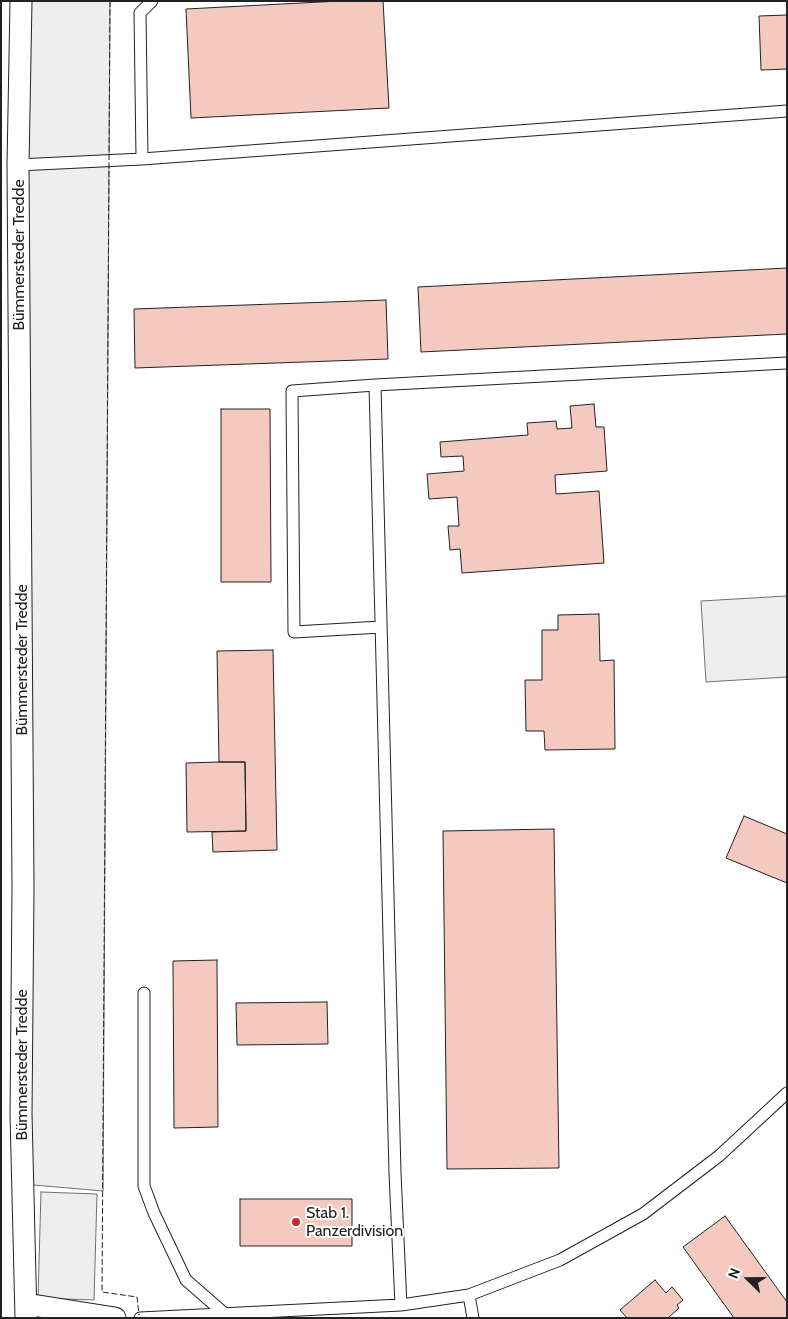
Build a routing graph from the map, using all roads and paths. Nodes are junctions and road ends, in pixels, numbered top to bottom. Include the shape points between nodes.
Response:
1 (21, 1) edge
2 (152, 1) edge
3 (787, 111) edge
4 (142, 159) junction
5 (18, 165) junction
6 (787, 363) edge
7 (375, 386) junction
8 (381, 627) junction
9 (144, 993) dead end
10 (787, 1093) edge
11 (470, 1295) junction
12 (401, 1305) junction
13 (26, 1311) edge
14 (225, 1314) junction
15 (115, 1318) edge
16 (140, 1318) edge
17 (473, 1318) edge

1 - 5 street, Bümmersteder Tredde
2 - 4 lane via 140,13
3 - 4 lane
4 - 5 lane
5 - 13 street, Bümmersteder Tredde via 23,879 21,1123
6 - 7 lane
7 - 8 lane
7 - 8 lane via 292,391 294,632
8 - 12 lane via 394,1173
9 - 14 lane via 144,1186 186,1280
10 - 11 lane via 719,1156 643,1214 560,1260
11 - 12 lane
11 - 17 lane
12 - 14 lane
13 - 15 street
14 - 16 lane

